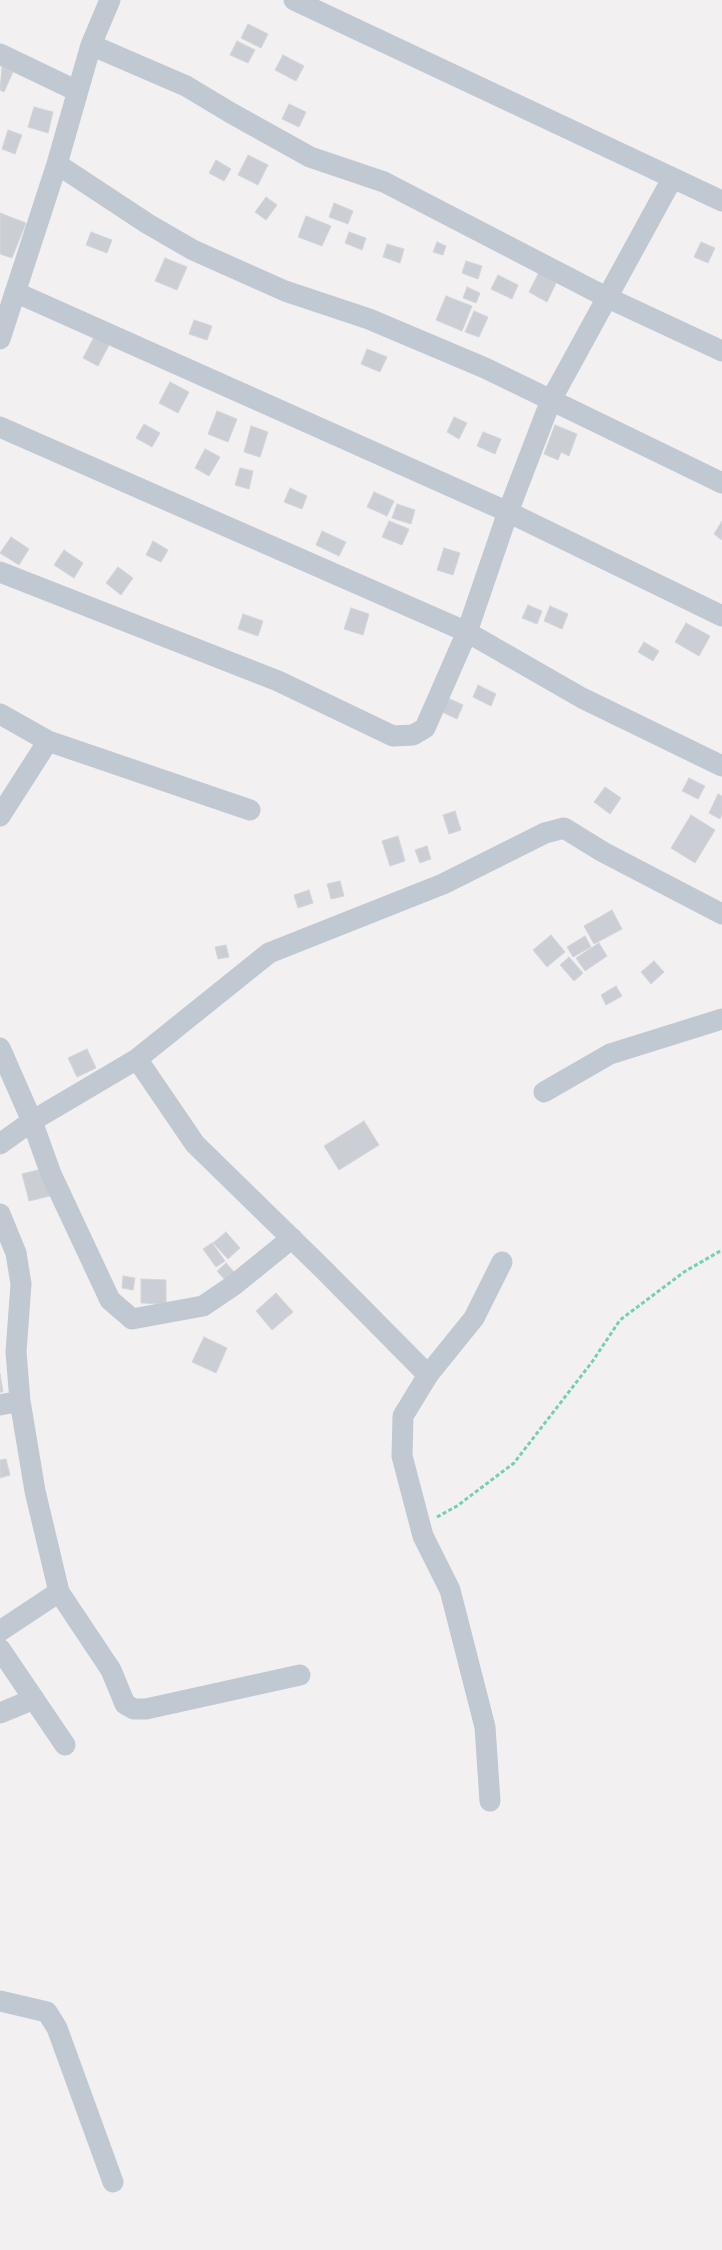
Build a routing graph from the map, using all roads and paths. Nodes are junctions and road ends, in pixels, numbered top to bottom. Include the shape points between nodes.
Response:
1 (110, 0) edge
2 (294, 0) edge
3 (91, 45) junction
4 (0, 54) edge
5 (77, 91) junction
6 (57, 164) junction
7 (672, 179) junction
8 (722, 202) edge
9 (15, 292) junction
10 (606, 297) junction
11 (0, 339) edge
12 (722, 351) edge
13 (551, 400) junction
14 (0, 426) edge
15 (722, 483) edge
16 (508, 512) junction
17 (0, 572) edge
18 (722, 616) edge
19 (467, 632) junction
20 (0, 714) edge
21 (48, 741) junction
22 (722, 766) edge
23 (250, 810) dead end
24 (0, 816) edge
25 (722, 914) edge
26 (722, 1019) edge
27 (0, 1048) edge
28 (137, 1059) junction
29 (544, 1092) dead end
30 (32, 1121) junction
31 (0, 1144) edge
32 (0, 1214) edge
33 (292, 1238) junction
34 (722, 1250) edge
35 (502, 1262) dead end
36 (428, 1375) junction
37 (10, 1403) edge
38 (423, 1536) junction
39 (59, 1592) junction
40 (0, 1631) edge
41 (0, 1649) edge
42 (300, 1675) dead end
43 (34, 1699) junction
44 (0, 1713) edge
45 (65, 1745) dead end
46 (490, 1801) dead end
47 (0, 2001) edge
48 (113, 2182) dead end

1 - 3 street
2 - 7 street
3 - 5 street
3 - 10 street via 186,86 310,158 384,182
4 - 5 street
5 - 6 street
6 - 9 street
6 - 13 street via 192,250 285,291 369,318
7 - 8 street
7 - 10 street
9 - 11 street
9 - 16 street
10 - 12 street
10 - 13 street
13 - 15 street
13 - 16 street
14 - 19 street
16 - 18 street
16 - 19 street
17 - 19 street via 278,681 393,736 413,735 425,728
19 - 22 street via 582,698
20 - 21 street
21 - 23 street
21 - 24 street
25 - 28 street via 564,828 545,833 443,884 269,953
26 - 29 street via 610,1054
27 - 30 street
28 - 30 street
28 - 33 street via 195,1144
30 - 31 street
30 - 33 street via 51,1174 110,1300 132,1319 203,1306
32 - 37 street via 16,1253 21,1284
33 - 36 street
34 - 38 path via 684,1272 620,1320 592,1362 514,1463 458,1506 438,1515
35 - 36 street via 474,1318
36 - 38 street via 403,1416 402,1436 402,1456
37 - 39 street
38 - 46 street via 450,1590 485,1727
39 - 40 street
39 - 42 street via 111,1670 125,1704 134,1709
41 - 43 street
43 - 44 street
43 - 45 street
47 - 48 street via 47,2012 57,2028

